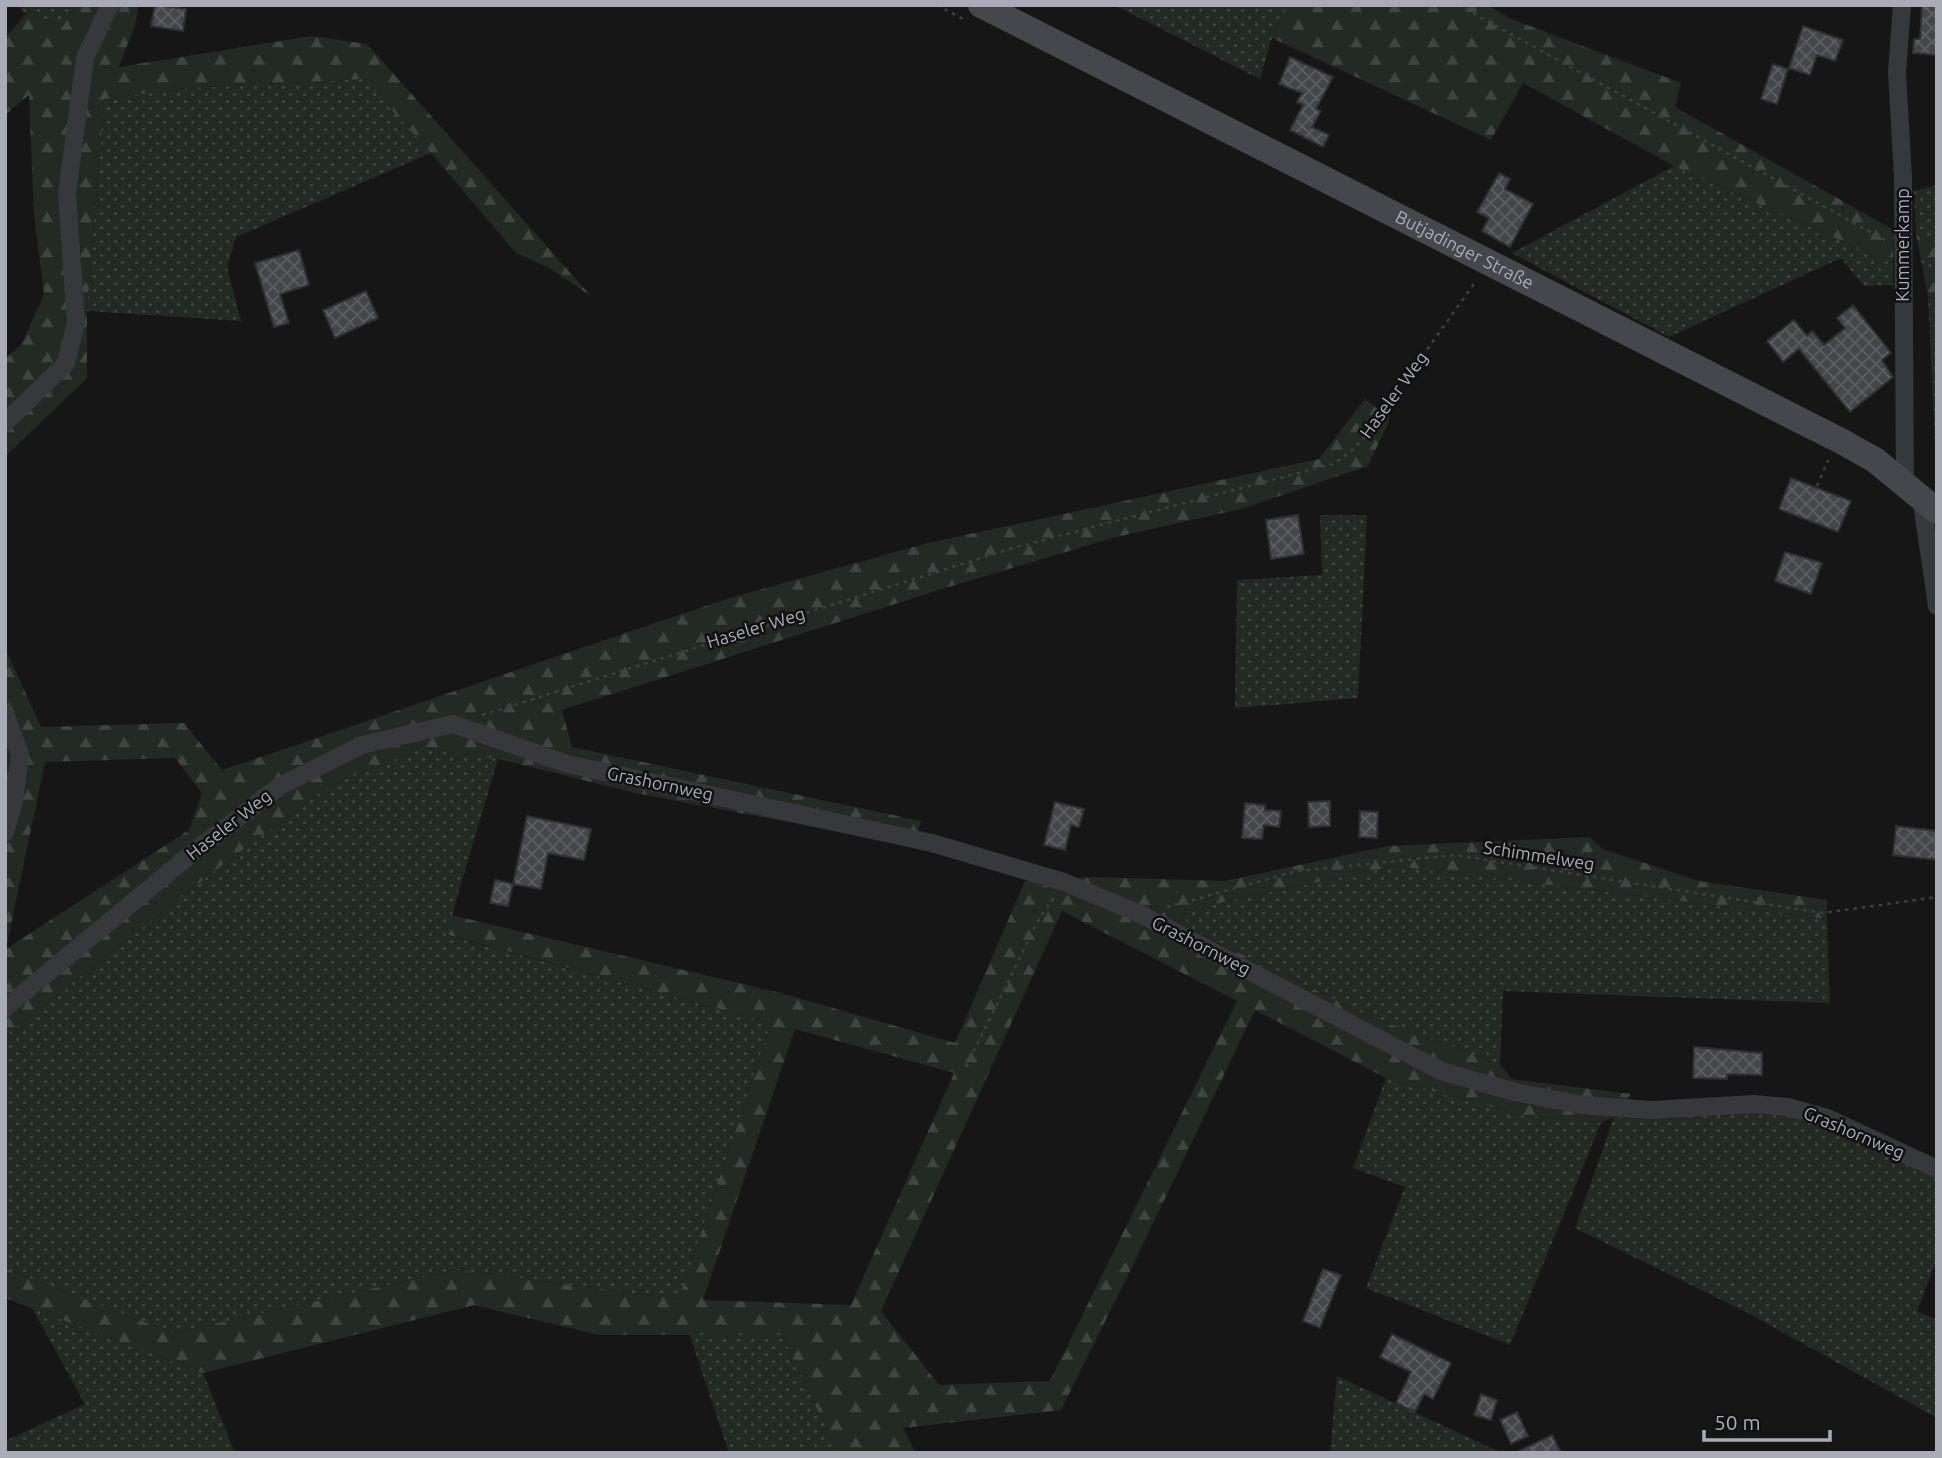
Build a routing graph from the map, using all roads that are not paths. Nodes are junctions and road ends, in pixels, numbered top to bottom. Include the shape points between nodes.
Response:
1 (110, 5) edge
2 (981, 5) edge
3 (1902, 5) edge
4 (5, 423) edge
5 (1921, 498) edge
6 (1937, 606) edge
7 (5, 713) edge
8 (453, 724) joint
9 (5, 832) edge
10 (5, 1008) edge
11 (1937, 1169) edge

1 - 4 street via 85,58 67,193 76,323 66,363
2 - 5 street, Butjadinger Straße via 1841,441 1875,460
3 - 5 street, Kummerkamp via 1897,72 1903,251
5 - 6 street, Kummerkamp
7 - 9 street via 20,754
8 - 10 street, Haseler Weg via 362,745 280,786
8 - 11 street, Grashornweg via 567,764 932,843 1064,882 1140,914 1441,1071 1582,1105 1652,1110 1754,1104 1799,1109

